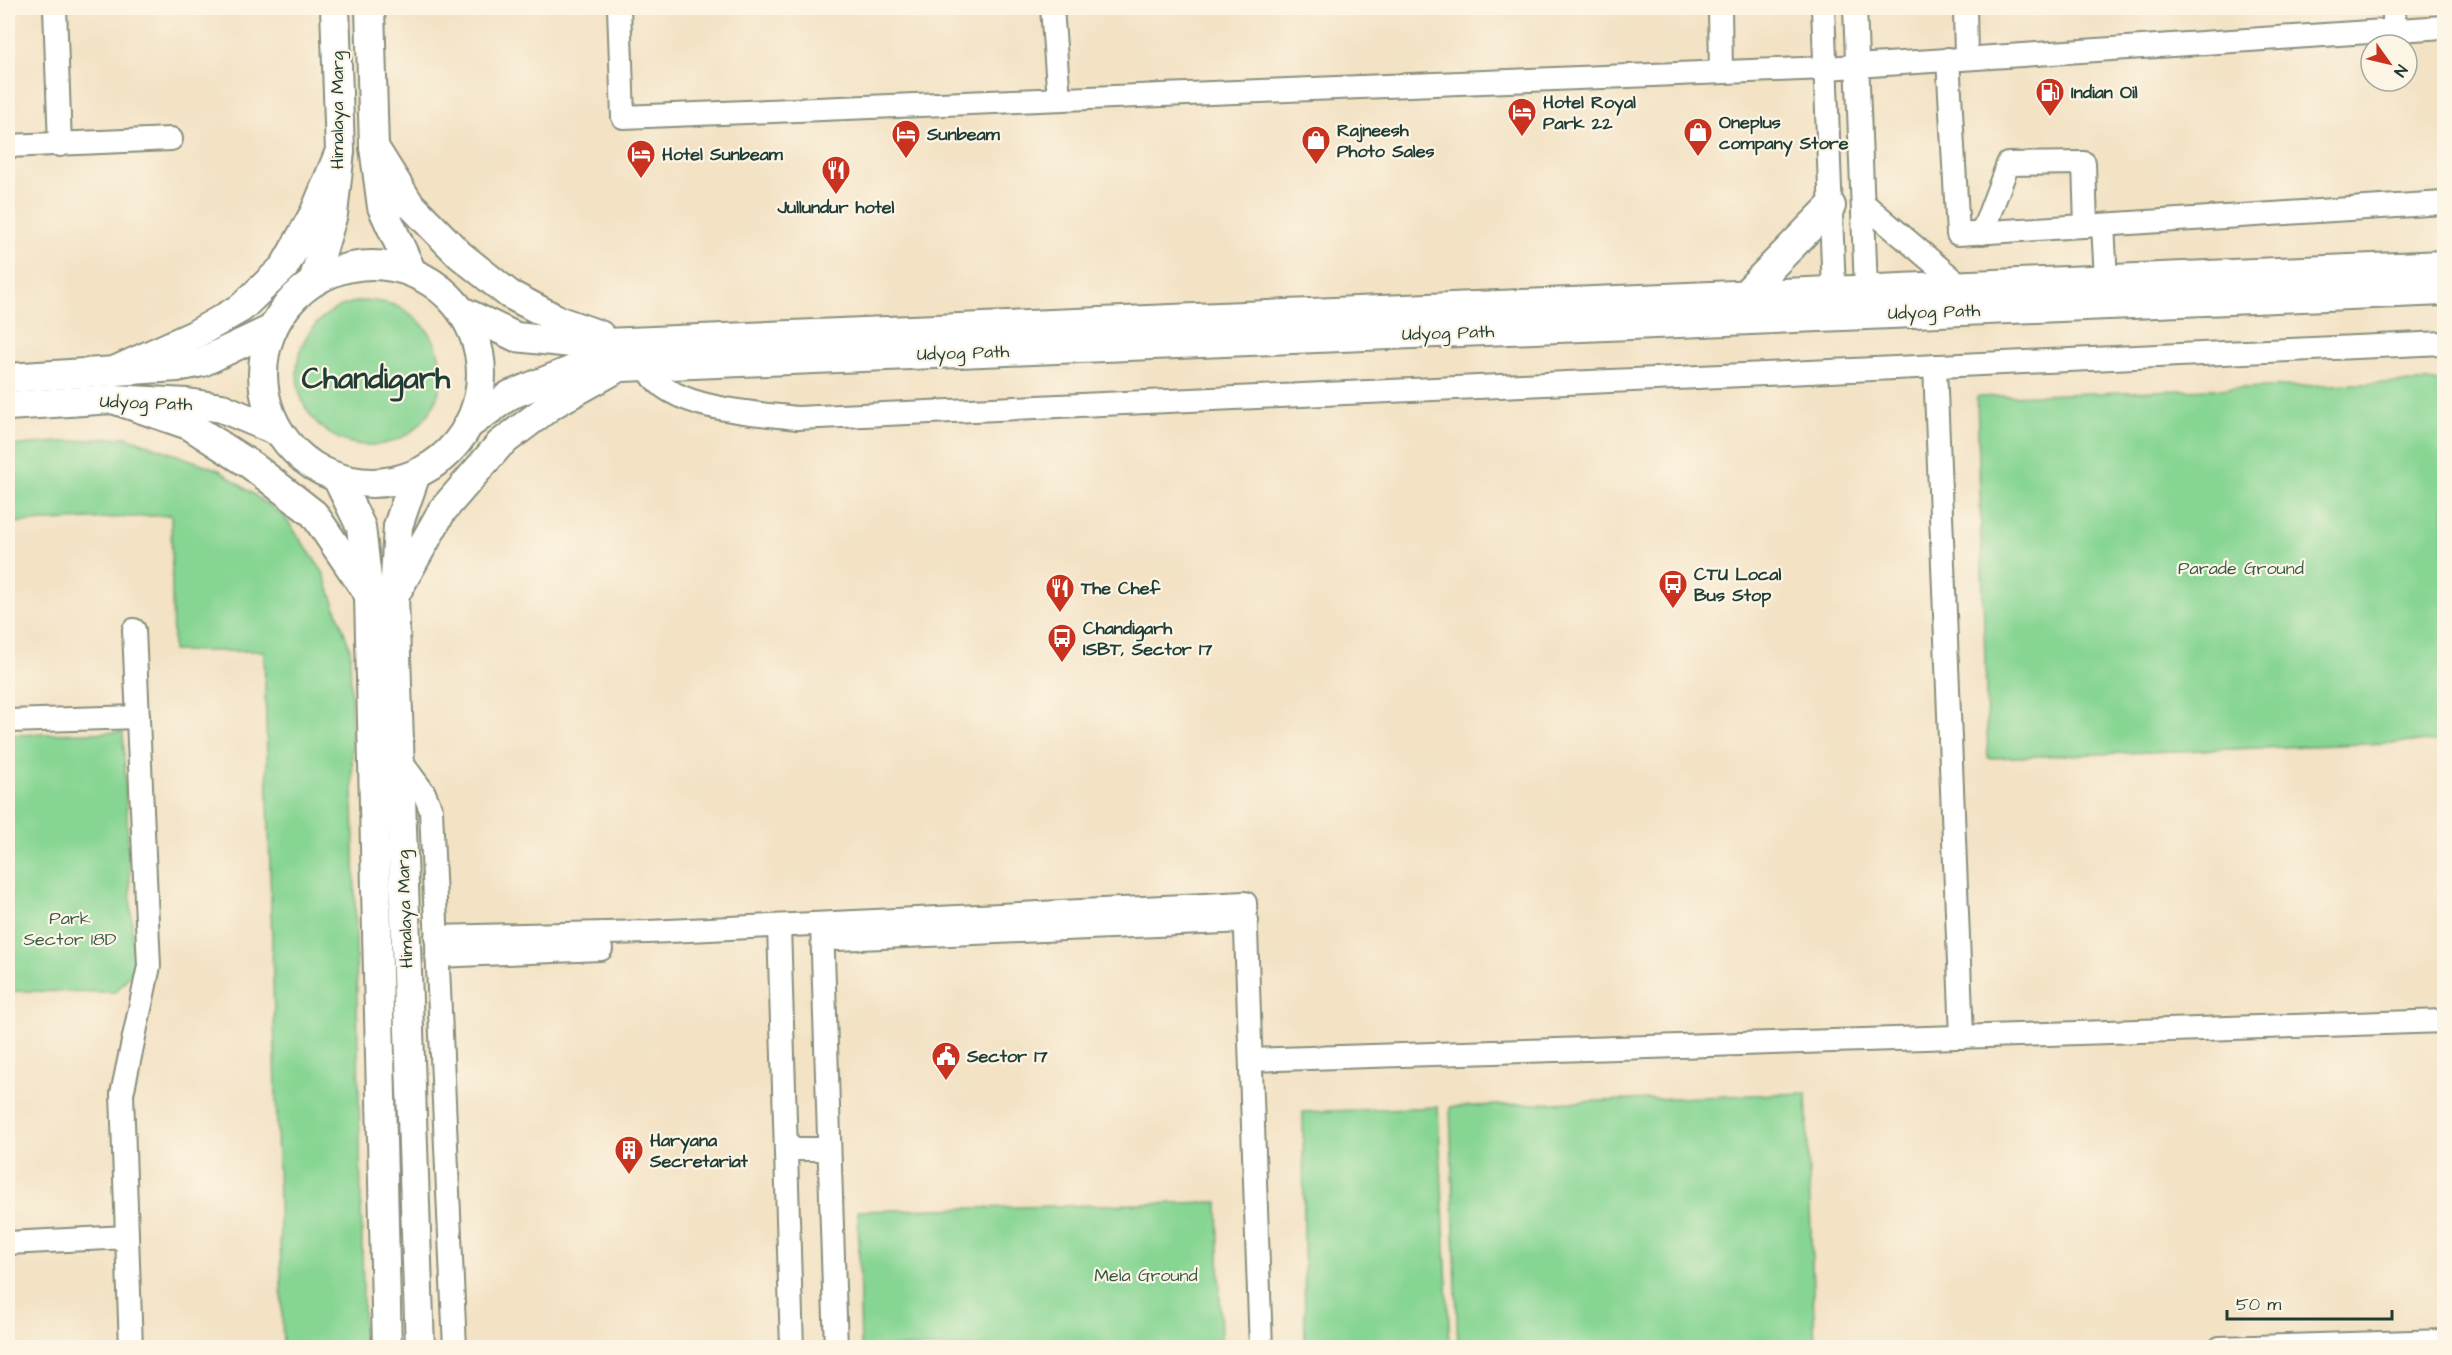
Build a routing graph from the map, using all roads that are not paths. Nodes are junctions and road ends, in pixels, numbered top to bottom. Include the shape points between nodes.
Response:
1 (55, 8) edge
2 (335, 8) edge
3 (370, 8) edge
4 (619, 8) edge
5 (1052, 8) edge
6 (1720, 8) edge
7 (1823, 8) edge
8 (1855, 8) edge
9 (1965, 8) edge
10 (2394, 19) edge
11 (2445, 27) edge
12 (1957, 59) junction
13 (1858, 66) junction
14 (1826, 68) junction
15 (1721, 72) junction
16 (1059, 99) junction
17 (171, 139) dead end
18 (60, 145) junction
19 (8, 146) edge
20 (374, 147) junction
21 (340, 151) junction
22 (1863, 203) junction
23 (2445, 203) edge
24 (1831, 206) junction
25 (2094, 226) junction
26 (1982, 233) junction
27 (2445, 265) edge
28 (412, 272) junction
29 (2106, 279) junction
30 (313, 282) junction
31 (1961, 286) junction
32 (1866, 289) junction
33 (1834, 291) junction
34 (2445, 291) edge
35 (1744, 295) junction
36 (462, 311) junction
37 (272, 329) junction
38 (2445, 343) edge
39 (628, 359) junction
40 (1935, 366) junction
41 (114, 371) junction
42 (8, 378) edge
43 (113, 399) junction
44 (8, 406) edge
45 (467, 426) junction
46 (279, 432) junction
47 (416, 474) junction
48 (337, 478) junction
49 (382, 596) junction
50 (134, 630) dead end
51 (138, 717) junction
52 (8, 722) edge
53 (399, 759) junction
54 (823, 932) junction
55 (779, 934) junction
56 (437, 946) junction
57 (2445, 1021) edge
58 (1962, 1037) junction
59 (1251, 1060) junction
60 (786, 1149) junction
61 (829, 1149) junction
62 (127, 1237) junction
63 (8, 1243) edge
64 (2445, 1341) edge
65 (131, 1347) edge
66 (387, 1347) edge
67 (420, 1347) edge
68 (455, 1347) edge
69 (792, 1347) edge
70 (836, 1347) edge
71 (1261, 1347) edge
72 (2220, 1347) edge

1 - 18 street
2 - 21 main road, Himalaya Marg
3 - 20 main road, Himalaya Marg
4 - 16 street via 623,117
5 - 16 street
6 - 15 street
7 - 14 street
8 - 13 street
9 - 12 street
10 - 11 street
10 - 12 street
12 - 13 street
12 - 26 street via 1958,234
13 - 14 street
13 - 22 street
14 - 15 street
14 - 24 street
15 - 16 street
17 - 18 street
18 - 19 street
20 - 28 main road, Himalaya Marg via 382,207
20 - 39 main road via 409,203 460,255 509,294
21 - 30 main road, Himalaya Marg via 333,214
21 - 41 main road via 314,214 284,267 241,308 194,335
22 - 31 street
22 - 32 street
23 - 25 street
24 - 33 street
24 - 35 main road
25 - 26 street
25 - 26 street via 2084,163 2008,164
25 - 29 street
27 - 29 main road, Udyog Path
28 - 30 main road via 390,266 341,268
28 - 36 main road via 426,278
29 - 31 main road, Udyog Path
30 - 37 main road via 286,306
31 - 32 main road, Udyog Path
32 - 33 main road, Udyog Path
33 - 35 main road, Udyog Path
34 - 39 main road, Udyog Path
35 - 39 main road, Udyog Path
36 - 39 main road, Udyog Path via 516,337 581,344
36 - 45 main road via 479,352 481,383
37 - 41 main road, Udyog Path via 202,362
37 - 46 main road via 263,365 264,387
38 - 40 street
39 - 40 street via 657,383 705,405 797,418
39 - 45 main road, Udyog Path via 575,369 510,395
39 - 49 main road via 553,404 500,444 442,511
40 - 58 street
41 - 42 main road, Udyog Path
43 - 44 main road, Udyog Path
43 - 46 main road, Udyog Path via 222,408
43 - 49 main road via 189,425 251,465 314,514
45 - 47 main road via 455,445
46 - 48 main road via 310,465
47 - 48 main road via 399,480 361,482
47 - 49 main road, Himalaya Marg via 398,526
48 - 49 main road, Himalaya Marg via 361,527
49 - 53 main road, Himalaya Marg
49 - 66 main road, Himalaya Marg
50 - 51 street
51 - 52 street
51 - 62 street via 149,966 122,1094
53 - 56 street via 424,793 431,810
53 - 67 main road, Himalaya Marg
54 - 55 street
54 - 59 street via 1246,921
54 - 61 street
55 - 56 street
55 - 60 street
56 - 68 street
57 - 58 street
58 - 59 street
59 - 71 street
60 - 61 street
60 - 69 street
61 - 70 street
62 - 63 street
62 - 65 street
64 - 72 street

